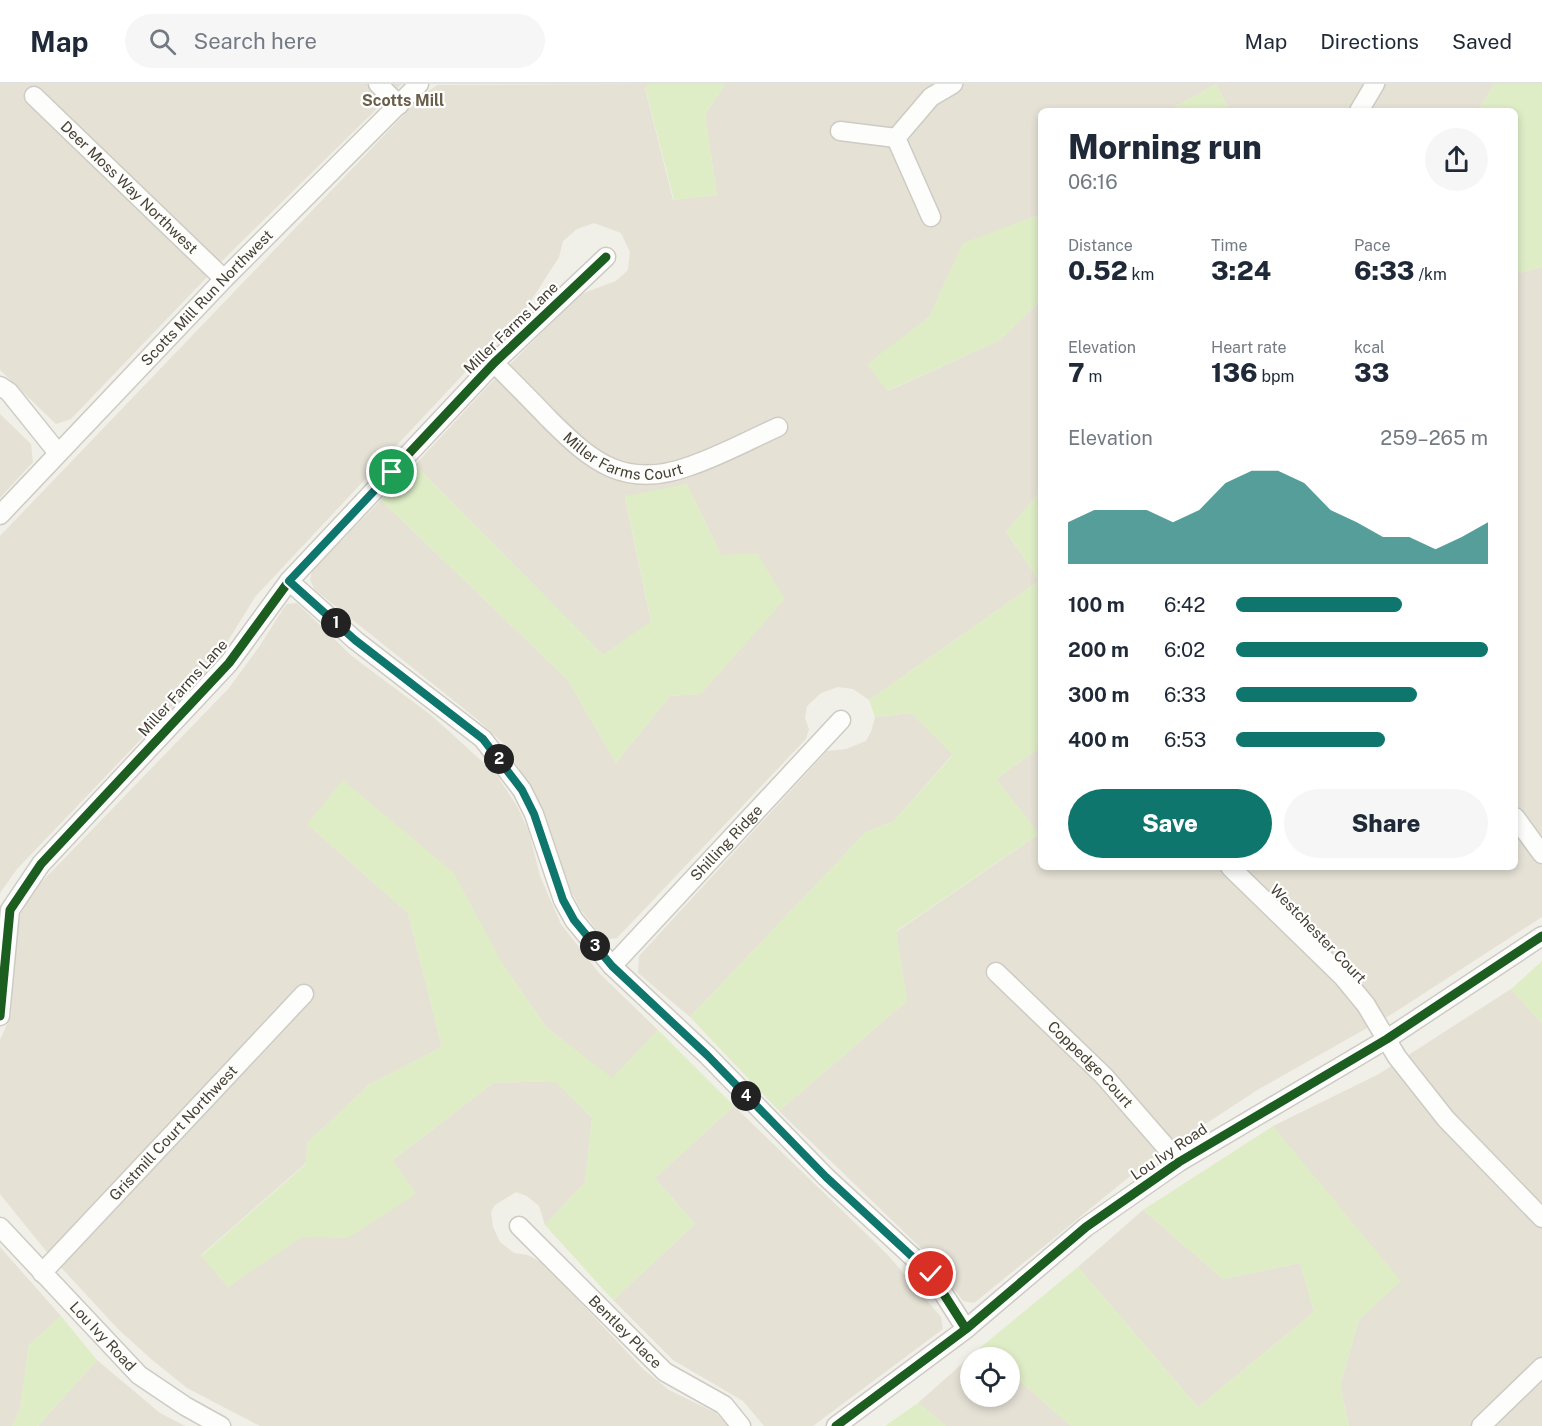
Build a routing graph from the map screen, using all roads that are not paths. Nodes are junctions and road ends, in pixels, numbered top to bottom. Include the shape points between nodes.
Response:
1 (378, 84) edge
2 (419, 84) edge
3 (953, 84) edge
4 (1375, 84) edge
5 (34, 96) dead end
6 (399, 105) junction
7 (1361, 108) edge
8 (840, 131) dead end
9 (896, 138) junction
10 (931, 217) dead end
11 (606, 257) dead end
12 (224, 279) junction
13 (494, 363) junction
14 (0, 386) edge
15 (778, 427) dead end
16 (58, 453) junction
17 (0, 515) edge
18 (289, 581) junction
19 (841, 720) dead end
20 (1518, 821) edge
21 (1542, 854) edge
22 (1233, 870) edge
23 (1542, 936) edge
24 (612, 966) junction
25 (996, 972) dead end
26 (304, 994) dead end
27 (0, 1016) edge
28 (1387, 1039) junction
29 (1179, 1161) junction
30 (1542, 1218) edge
31 (0, 1227) edge
32 (519, 1227) dead end
33 (42, 1273) junction
34 (966, 1329) junction
35 (1542, 1367) edge
36 (221, 1426) edge
37 (741, 1426) edge
38 (836, 1426) edge
39 (1481, 1426) edge

1 - 6 street
2 - 6 street, Scotts Mill Run Northwest
3 - 9 street via 931,97
4 - 7 street
5 - 12 street, Deer Moss Way Northwest
6 - 12 street, Scotts Mill Run Northwest
8 - 9 street
9 - 10 street
11 - 13 street, Miller Farms Lane
12 - 16 street, Scotts Mill Run Northwest
13 - 15 street, Miller Farms Court via 578,448 612,469 670,472
13 - 18 street, Miller Farms Lane
14 - 16 street
16 - 17 street, Scotts Mill Run Northwest
18 - 24 street via 355,640 483,739 504,764 534,814 563,900 574,920
18 - 27 street, Miller Farms Lane via 229,663 25,885 10,910
19 - 24 street, Shilling Ridge
20 - 21 street
22 - 28 street, Westchester Court via 1343,976
23 - 28 street, Lou Ivy Road
24 - 34 street via 707,1055 826,1177 931,1274
25 - 29 street, Coppedge Court via 1104,1076
26 - 33 street, Gristmill Court Northwest
28 - 29 street, Lou Ivy Road
28 - 30 street, Westchester Court via 1446,1119
29 - 34 street, Lou Ivy Road via 1086,1227
31 - 33 street, Lou Ivy Road
32 - 37 street, Bentley Place via 665,1372 724,1405
33 - 36 street, Lou Ivy Road via 139,1375
34 - 38 street, Lou Ivy Road
35 - 39 street

